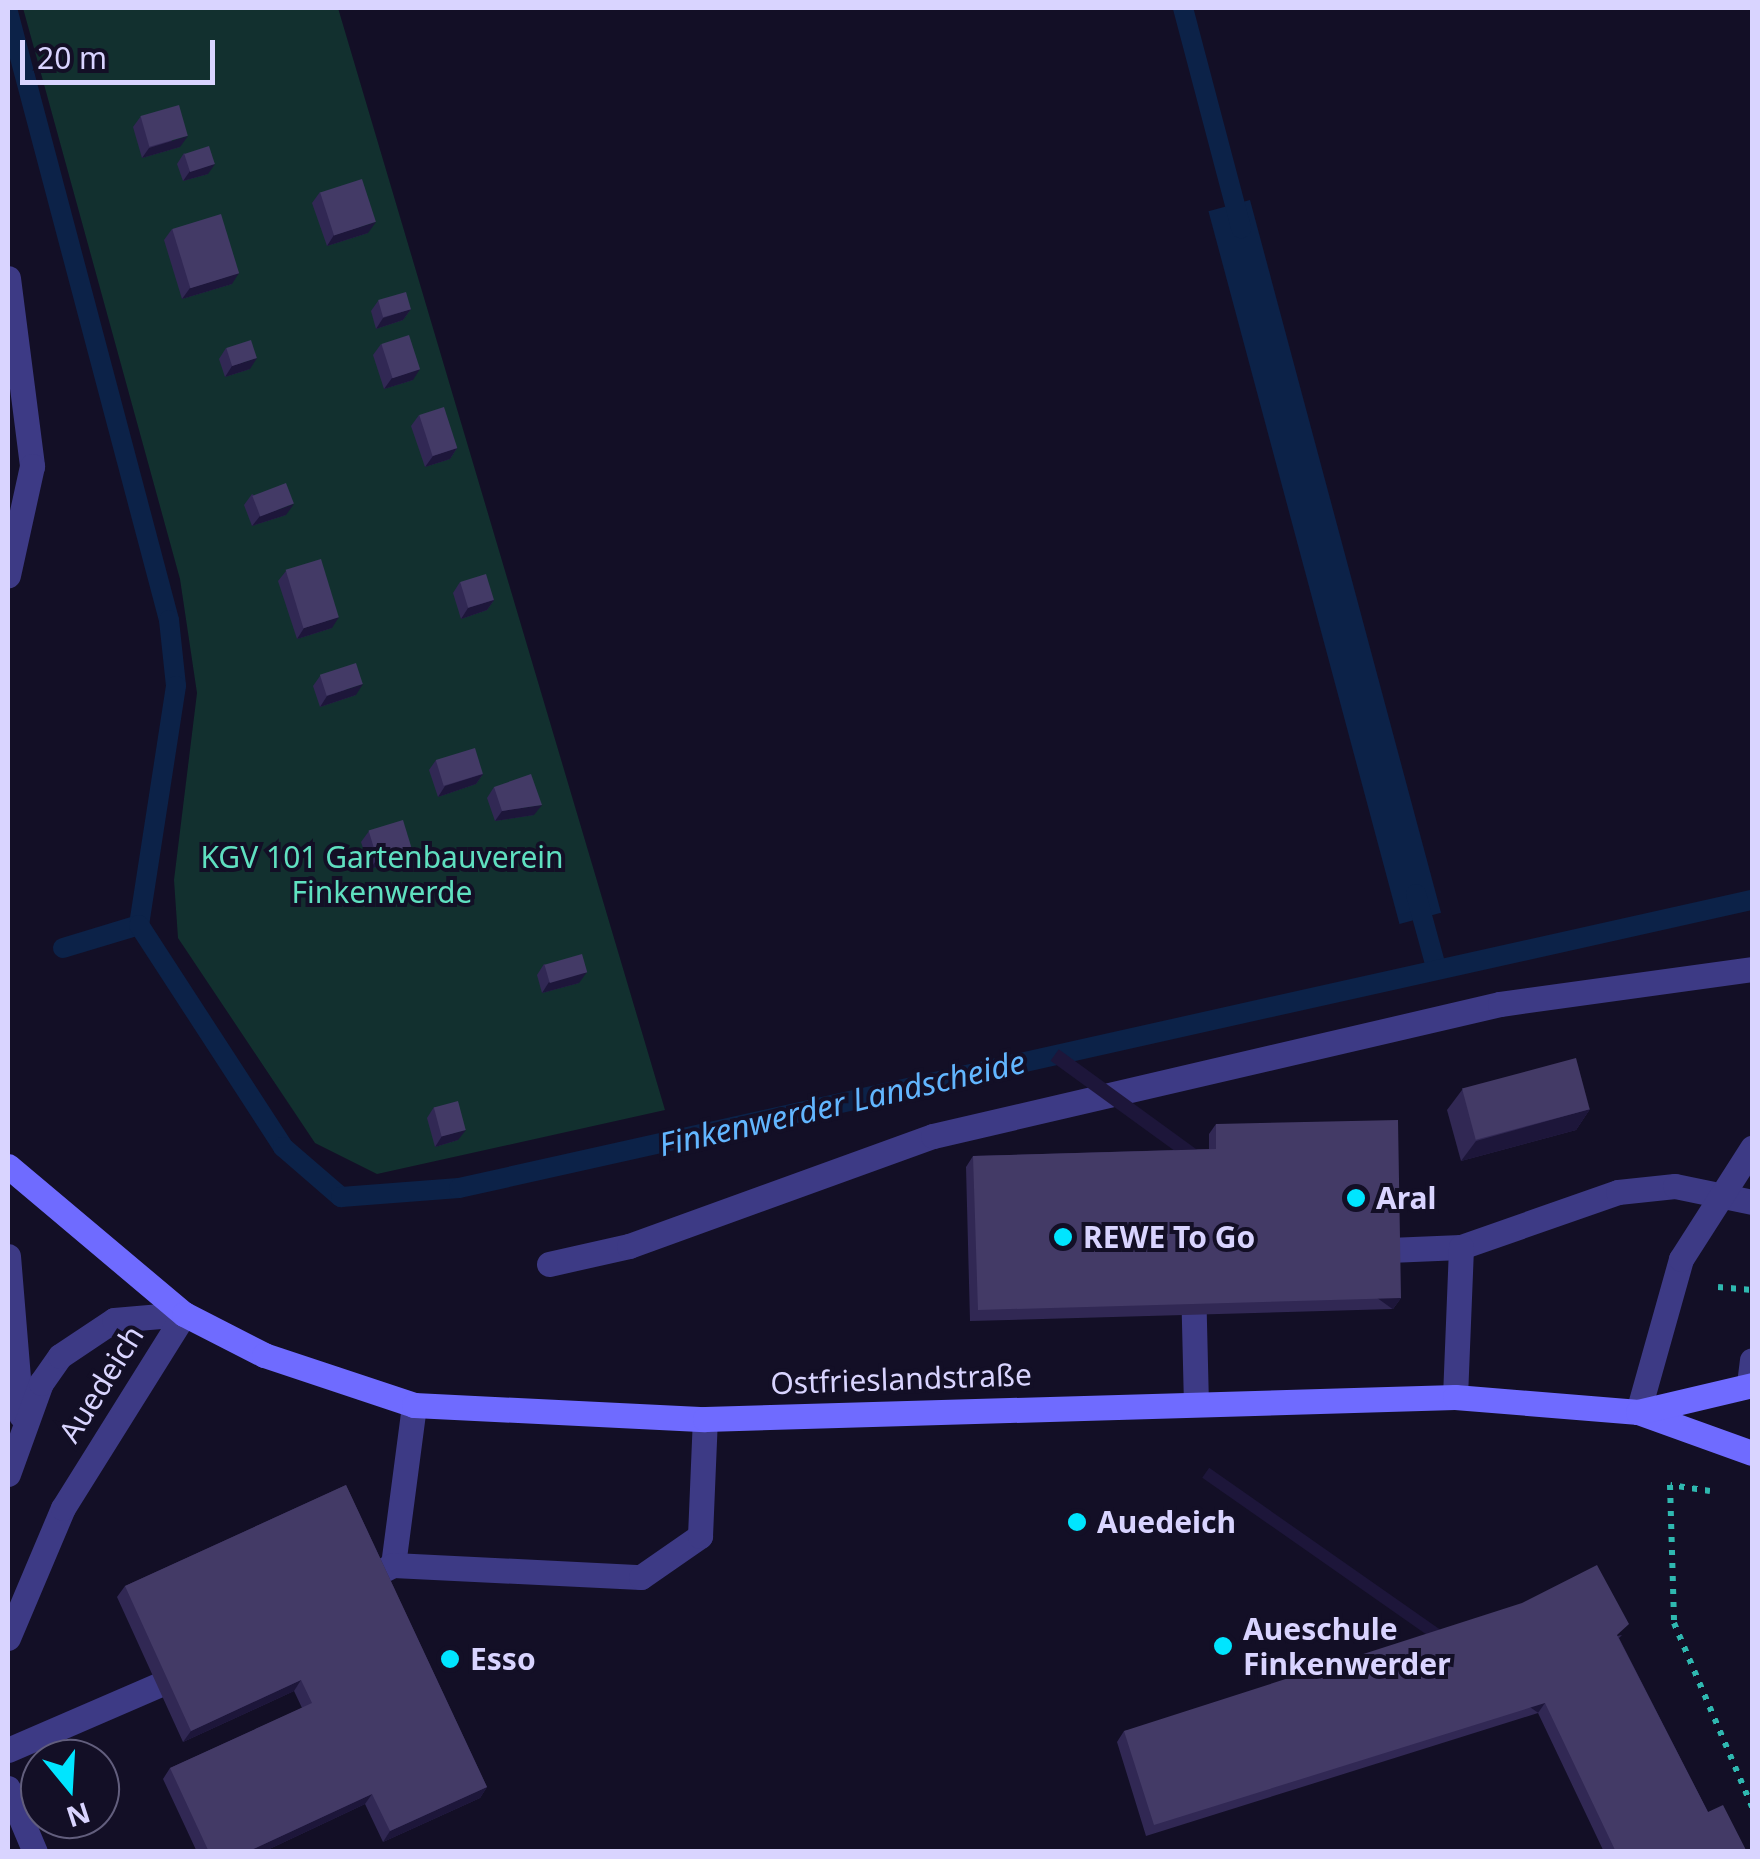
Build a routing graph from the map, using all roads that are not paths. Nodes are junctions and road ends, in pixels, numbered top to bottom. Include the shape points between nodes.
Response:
1 (8, 278) edge
2 (8, 575) edge
3 (1752, 969) edge
4 (1752, 1148) edge
5 (8, 1166) edge
6 (1720, 1190) junction
7 (1752, 1202) edge
8 (1461, 1247) junction
9 (1327, 1253) edge
10 (8, 1256) edge
11 (1212, 1259) edge
12 (550, 1264) dead end
13 (184, 1314) junction
14 (1751, 1376) edge
15 (1455, 1396) junction
16 (1196, 1402) junction
17 (414, 1405) junction
18 (1638, 1412) junction
19 (705, 1418) junction
20 (21, 1432) junction
21 (1752, 1453) edge
22 (8, 1474) edge
23 (392, 1566) junction
24 (325, 1601) edge
25 (8, 1638) edge
26 (207, 1663) edge
27 (8, 1750) edge
28 (8, 1788) edge
29 (35, 1852) edge

1 - 2 street via 32,466
3 - 12 street via 1500,1004 934,1136 629,1246
4 - 6 street
5 - 13 street, Ostfrieslandstraße
6 - 7 street
6 - 8 street via 1618,1192
6 - 18 street via 1672,1282
8 - 9 street
8 - 15 street
10 - 20 street, Auedeich
11 - 16 street via 1192,1260
13 - 17 street, Ostfrieslandstraße via 264,1355
13 - 20 street, Auedeich via 145,1312 84,1335 40,1383
13 - 25 street, Auedeich via 63,1508
14 - 18 street, Ostfrieslandstraße
15 - 16 street, Ostfrieslandstraße
15 - 18 street, Ostfrieslandstraße
16 - 19 street, Ostfrieslandstraße
17 - 19 street, Ostfrieslandstraße
17 - 23 street
18 - 21 street, Ostfrieslandstraße
19 - 23 street via 700,1536 641,1577
20 - 22 street, Auedeich
23 - 24 street
26 - 27 street via 105,1716
28 - 29 street

